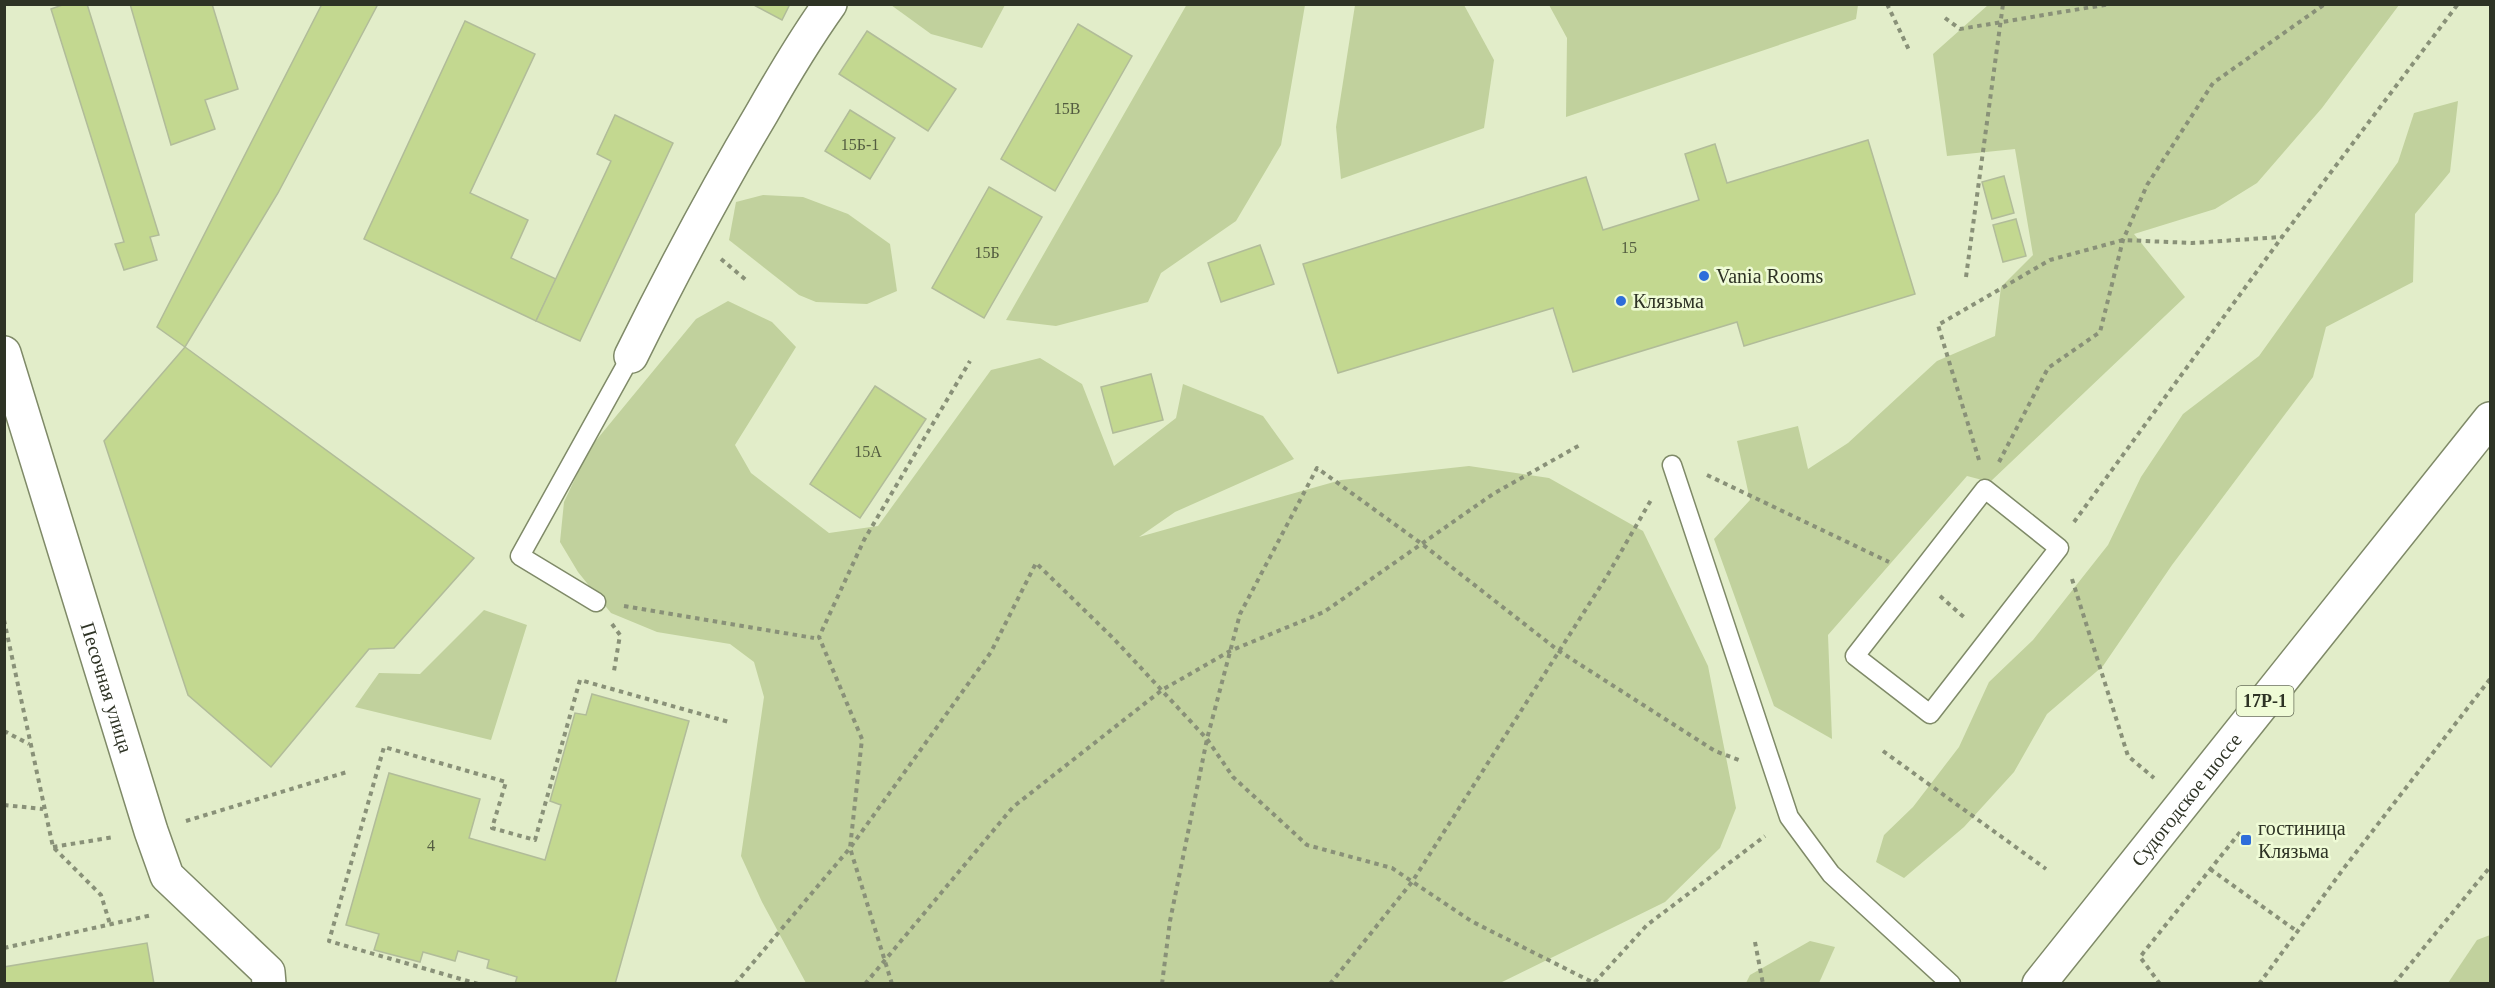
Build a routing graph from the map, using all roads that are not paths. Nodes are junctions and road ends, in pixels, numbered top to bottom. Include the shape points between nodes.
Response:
1 (830, 4) edge
2 (4, 353) edge
3 (631, 356) joint
4 (2490, 418) edge
5 (1672, 465) road end
6 (1918, 577) joint
7 (596, 602) road end
8 (269, 984) edge
9 (1951, 984) edge
10 (2039, 984) edge

1 - 3 street via 736,156
2 - 8 street, Песочная улица via 167,876 268,972
3 - 7 lane via 520,556
4 - 10 street, Судогодское шоссе / 17Р-1
5 - 9 lane via 1789,817 1831,874
6 - 6 lane via 1986,489 2059,548 1930,714 1855,656

